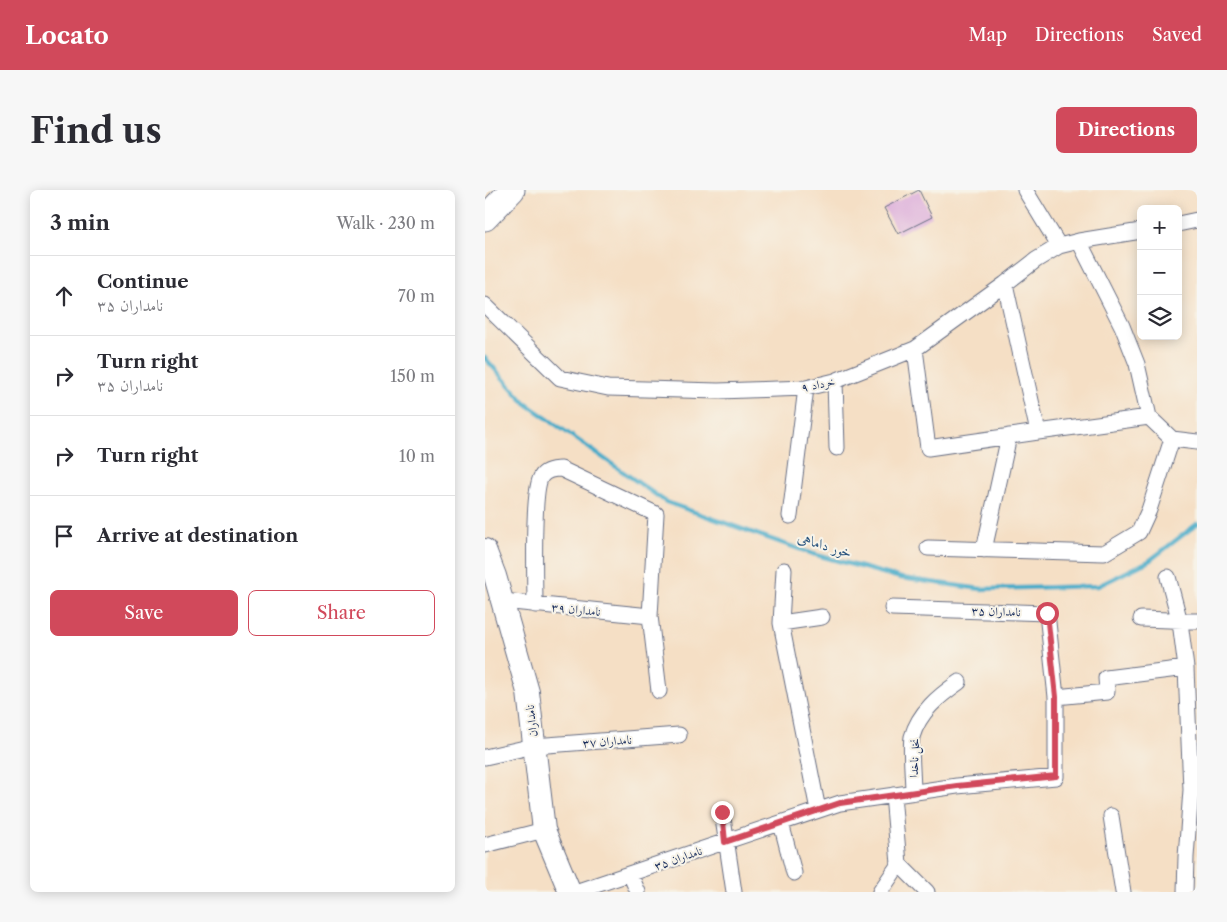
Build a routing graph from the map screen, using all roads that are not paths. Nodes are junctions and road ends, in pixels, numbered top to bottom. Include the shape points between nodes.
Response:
1 (513, 190) edge
2 (1025, 190) edge
3 (485, 218) edge
4 (1197, 220) edge
5 (1182, 223) edge
6 (1137, 232) edge
7 (1079, 241) junction
8 (1059, 246) junction
9 (1005, 284) junction
10 (485, 305) edge
11 (915, 349) junction
12 (835, 381) junction
13 (806, 388) junction
14 (1149, 417) junction
15 (1038, 432) junction
16 (1009, 436) junction
17 (1172, 439) junction
18 (1197, 442) edge
19 (837, 448) dead end
20 (790, 516) dead end
21 (928, 548) dead end
22 (485, 550) edge
23 (984, 550) junction
24 (784, 570) dead end
25 (1168, 577) dead end
26 (503, 601) junction
27 (535, 605) junction
28 (892, 608) dead end
29 (650, 616) junction
30 (822, 617) dead end
31 (1141, 619) dead end
32 (1197, 621) edge
33 (1180, 622) junction
34 (781, 623) junction
35 (1186, 668) junction
36 (959, 682) dead end
37 (659, 691) dead end
38 (1056, 697) junction
39 (1192, 730) edge
40 (679, 735) dead end
41 (534, 746) junction
42 (485, 757) edge
43 (1194, 789) edge
44 (913, 792) junction
45 (893, 795) junction
46 (818, 810) junction
47 (722, 812) dead end
48 (1111, 816) dead end
49 (781, 823) junction
50 (544, 830) junction
51 (725, 842) junction
52 (485, 845) edge
53 (899, 864) junction
54 (794, 873) dead end
55 (630, 874) junction
56 (570, 892) edge
57 (575, 892) edge
58 (638, 892) edge
59 (733, 892) edge
60 (880, 892) edge
61 (927, 892) edge
62 (1123, 892) edge
63 (1185, 892) edge

1 - 3 main road
2 - 8 street
4 - 5 street
6 - 7 street, خرداد ۹
7 - 8 street, خرداد ۹
7 - 14 street via 1122,326 1137,364
8 - 9 street, خرداد ۹
9 - 11 street, خرداد ۹
9 - 15 street
10 - 13 street, خرداد ۹ via 559,378 608,388 718,391
11 - 12 street, خرداد ۹
11 - 16 street via 928,448
12 - 13 street, خرداد ۹
12 - 19 street
13 - 20 street
14 - 15 street
14 - 17 street
15 - 16 street
16 - 23 street
17 - 18 street
17 - 23 street via 1139,532 1104,553
21 - 23 street
22 - 26 street, نامداران
24 - 34 street
25 - 33 street
26 - 27 street, نامداران ۳۹
26 - 41 street, نامداران via 528,692
27 - 29 street, نامداران ۳۹
27 - 29 street via 537,486 541,476 561,469 657,514
28 - 38 street, نامداران ۳۵ via 1047,613
29 - 37 street
30 - 34 street
31 - 33 street
32 - 33 street
33 - 35 street
34 - 46 street
35 - 38 street via 1106,678 1107,692
35 - 39 street
36 - 44 street, نخل ناخدا via 921,716 912,739
38 - 44 street, نامداران ۳۵ via 1056,776
39 - 43 street
40 - 41 street, نامداران ۳۷
41 - 42 street, نامداران ۳۷
41 - 50 street, نامداران
43 - 63 street
44 - 45 street, نامداران ۳۵
45 - 46 street, نامداران ۳۵ via 840,803
45 - 53 street
46 - 49 street, نامداران ۳۵
47 - 51 street
48 - 62 street
49 - 51 street, نامداران ۳۵
49 - 54 street
50 - 52 street
50 - 56 street, نامداران
51 - 55 street, نامداران ۳۵
51 - 59 street
53 - 60 street
53 - 61 street
55 - 57 street, نامداران ۳۵
55 - 58 street

